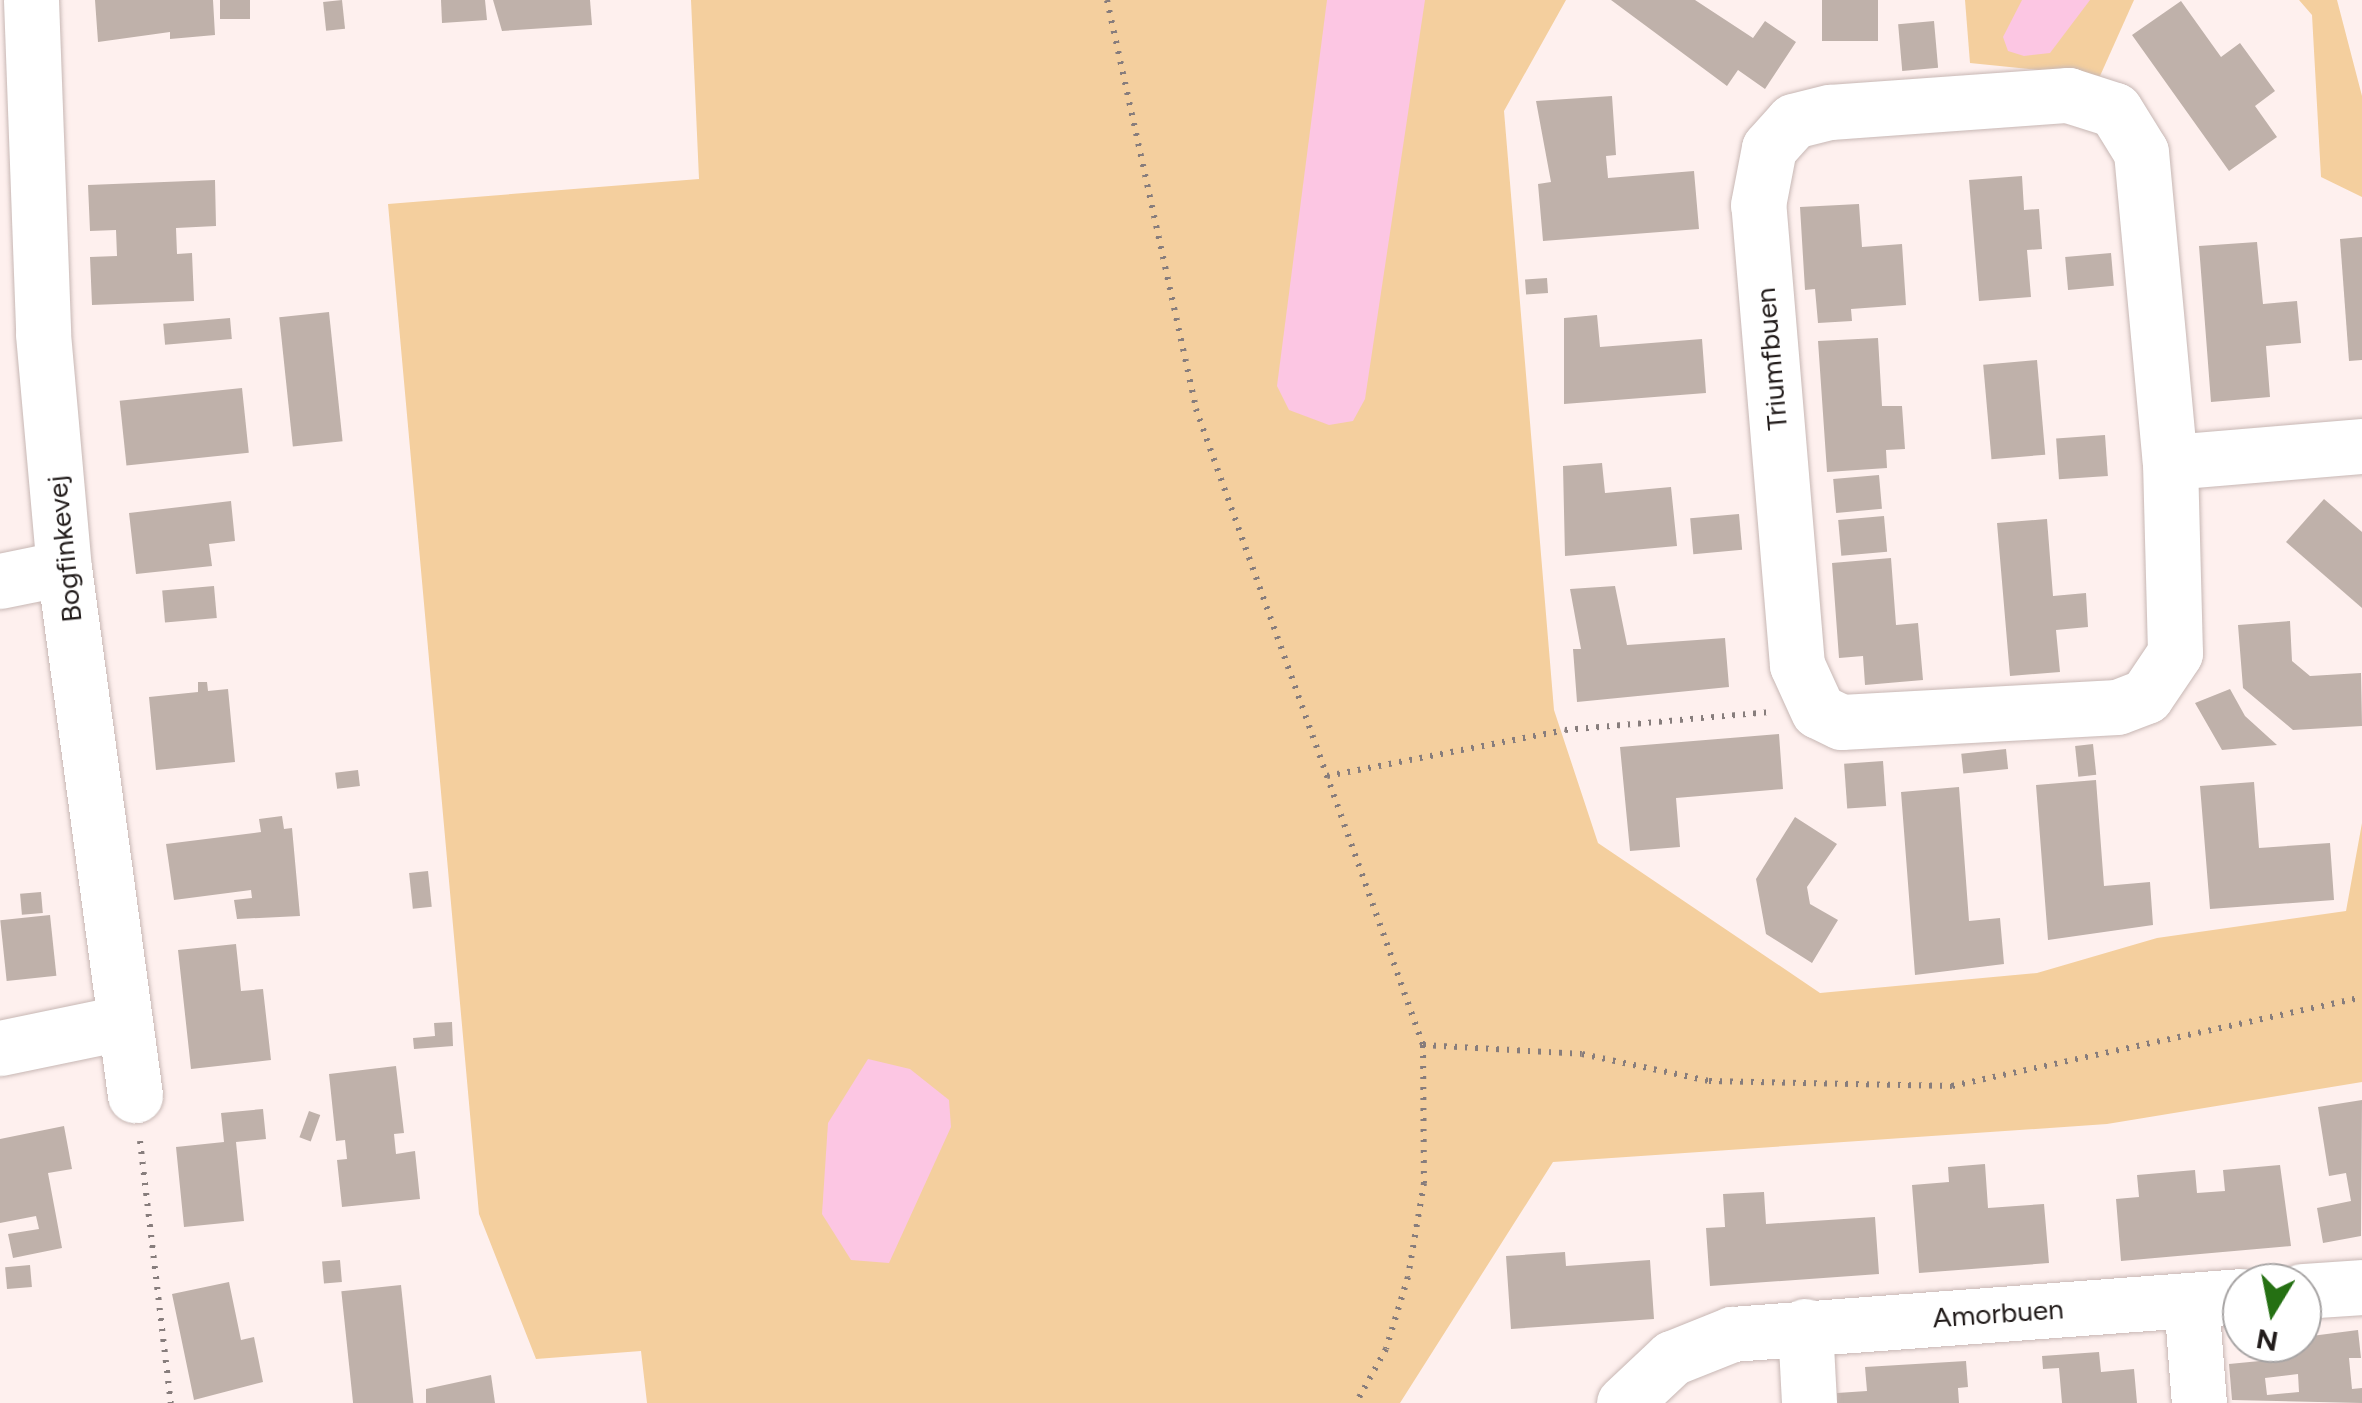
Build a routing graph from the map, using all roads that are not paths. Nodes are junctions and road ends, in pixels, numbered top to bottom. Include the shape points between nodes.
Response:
1 (31, 0) edge
2 (2362, 446) edge
3 (2170, 462) junction
4 (64, 568) junction
5 (0, 581) edge
6 (122, 1023) junction
7 (0, 1048) edge
8 (135, 1096) road end
9 (2362, 1287) edge
10 (2322, 1290) edge
11 (2216, 1298) edge
12 (1805, 1326) junction
13 (1624, 1403) edge
14 (1809, 1403) edge
15 (2199, 1403) edge

1 - 4 street, Bogfinkevej via 43,334
2 - 3 street
3 - 3 street, Triumfbuen via 2175,653 2146,696 2117,706 1866,725 1818,712 1802,690 1758,206 1769,148 1793,122 2068,95 2115,110 2140,152
4 - 5 street
4 - 6 street, Bogfinkevej
6 - 7 street
6 - 8 street, Bogfinkevej
9 - 10 street
11 - 12 street, Amorbuen
11 - 15 street, Amorbuen
12 - 13 street, Amorbuen via 1732,1334 1672,1358
12 - 14 street

